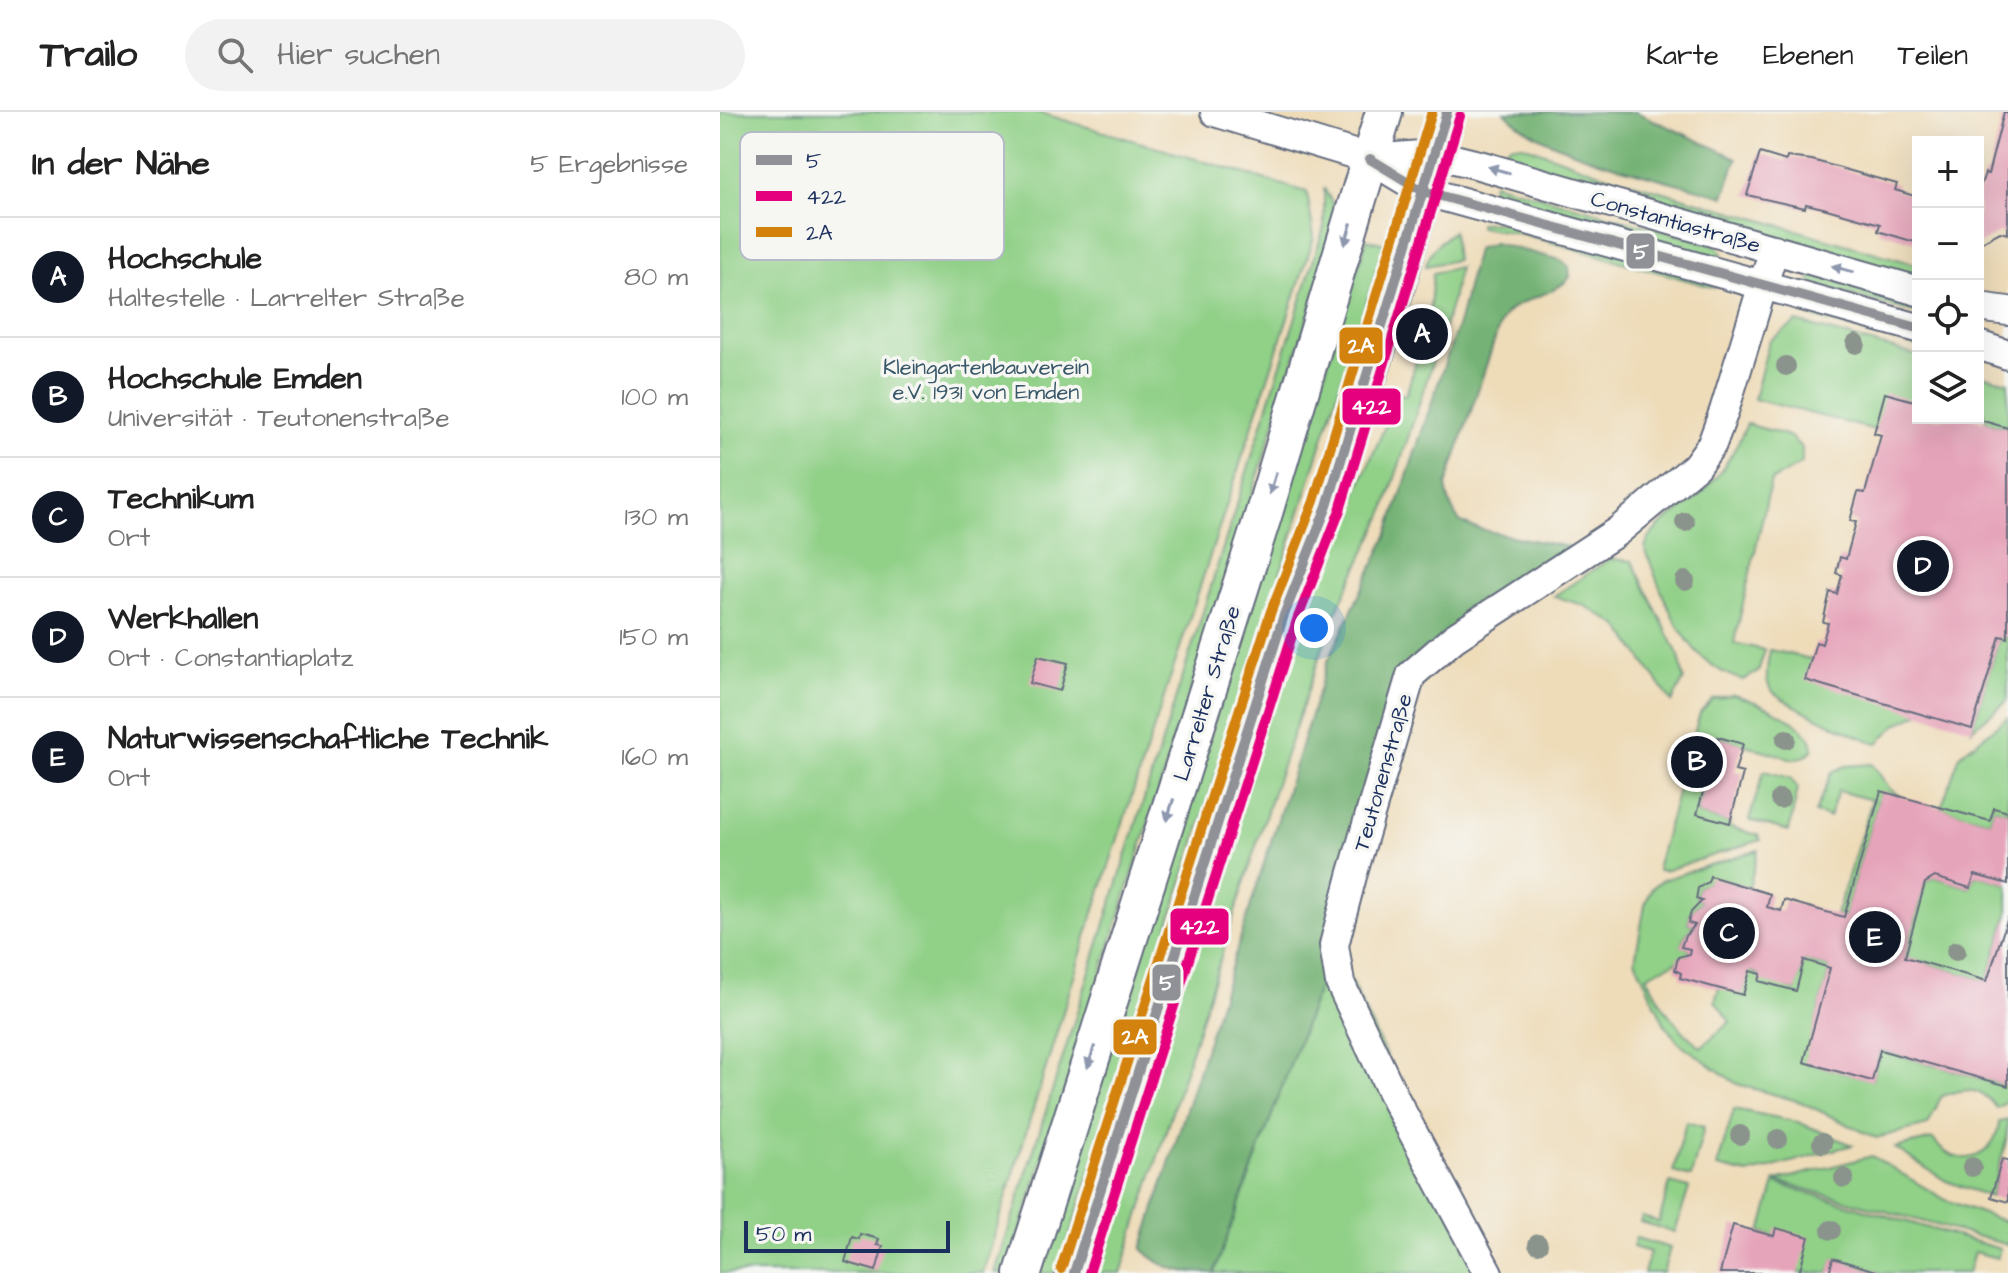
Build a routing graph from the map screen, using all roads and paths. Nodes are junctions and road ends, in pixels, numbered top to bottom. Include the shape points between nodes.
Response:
1 (1215, 112) edge
2 (1384, 112) edge
3 (1447, 112) edge
4 (1434, 154) junction
5 (1370, 159) junction
6 (1423, 191) junction
7 (1774, 249) junction
8 (1763, 286) junction
9 (1912, 289) edge
10 (1984, 308) edge
11 (2008, 311) edge
12 (1912, 326) edge
13 (2008, 333) edge
14 (1984, 341) edge
15 (1984, 345) edge
16 (2008, 355) edge
17 (1023, 1273) edge
18 (1074, 1273) edge
19 (1488, 1273) edge

1 - 5 street
2 - 5 street, Larrelter Straße
3 - 4 street
4 - 5 street
4 - 6 street
7 -> 4 street, Constantiastraße
5 - 6 street, Constantiastraße
5 -> 17 street, Larrelter Straße via 1263,516
6 - 8 street, Constantiastraße
6 - 18 street via 1341,463 1284,615
7 - 8 street, Teutonenstraße
9 -> 7 street, Constantiastraße
8 - 12 street, Constantiastraße
8 - 19 street, Teutonenstraße via 1712,444 1696,466 1618,531 1454,638 1411,675 1352,876 1334,945 1340,983
10 - 11 street
13 - 14 street
15 - 16 street

